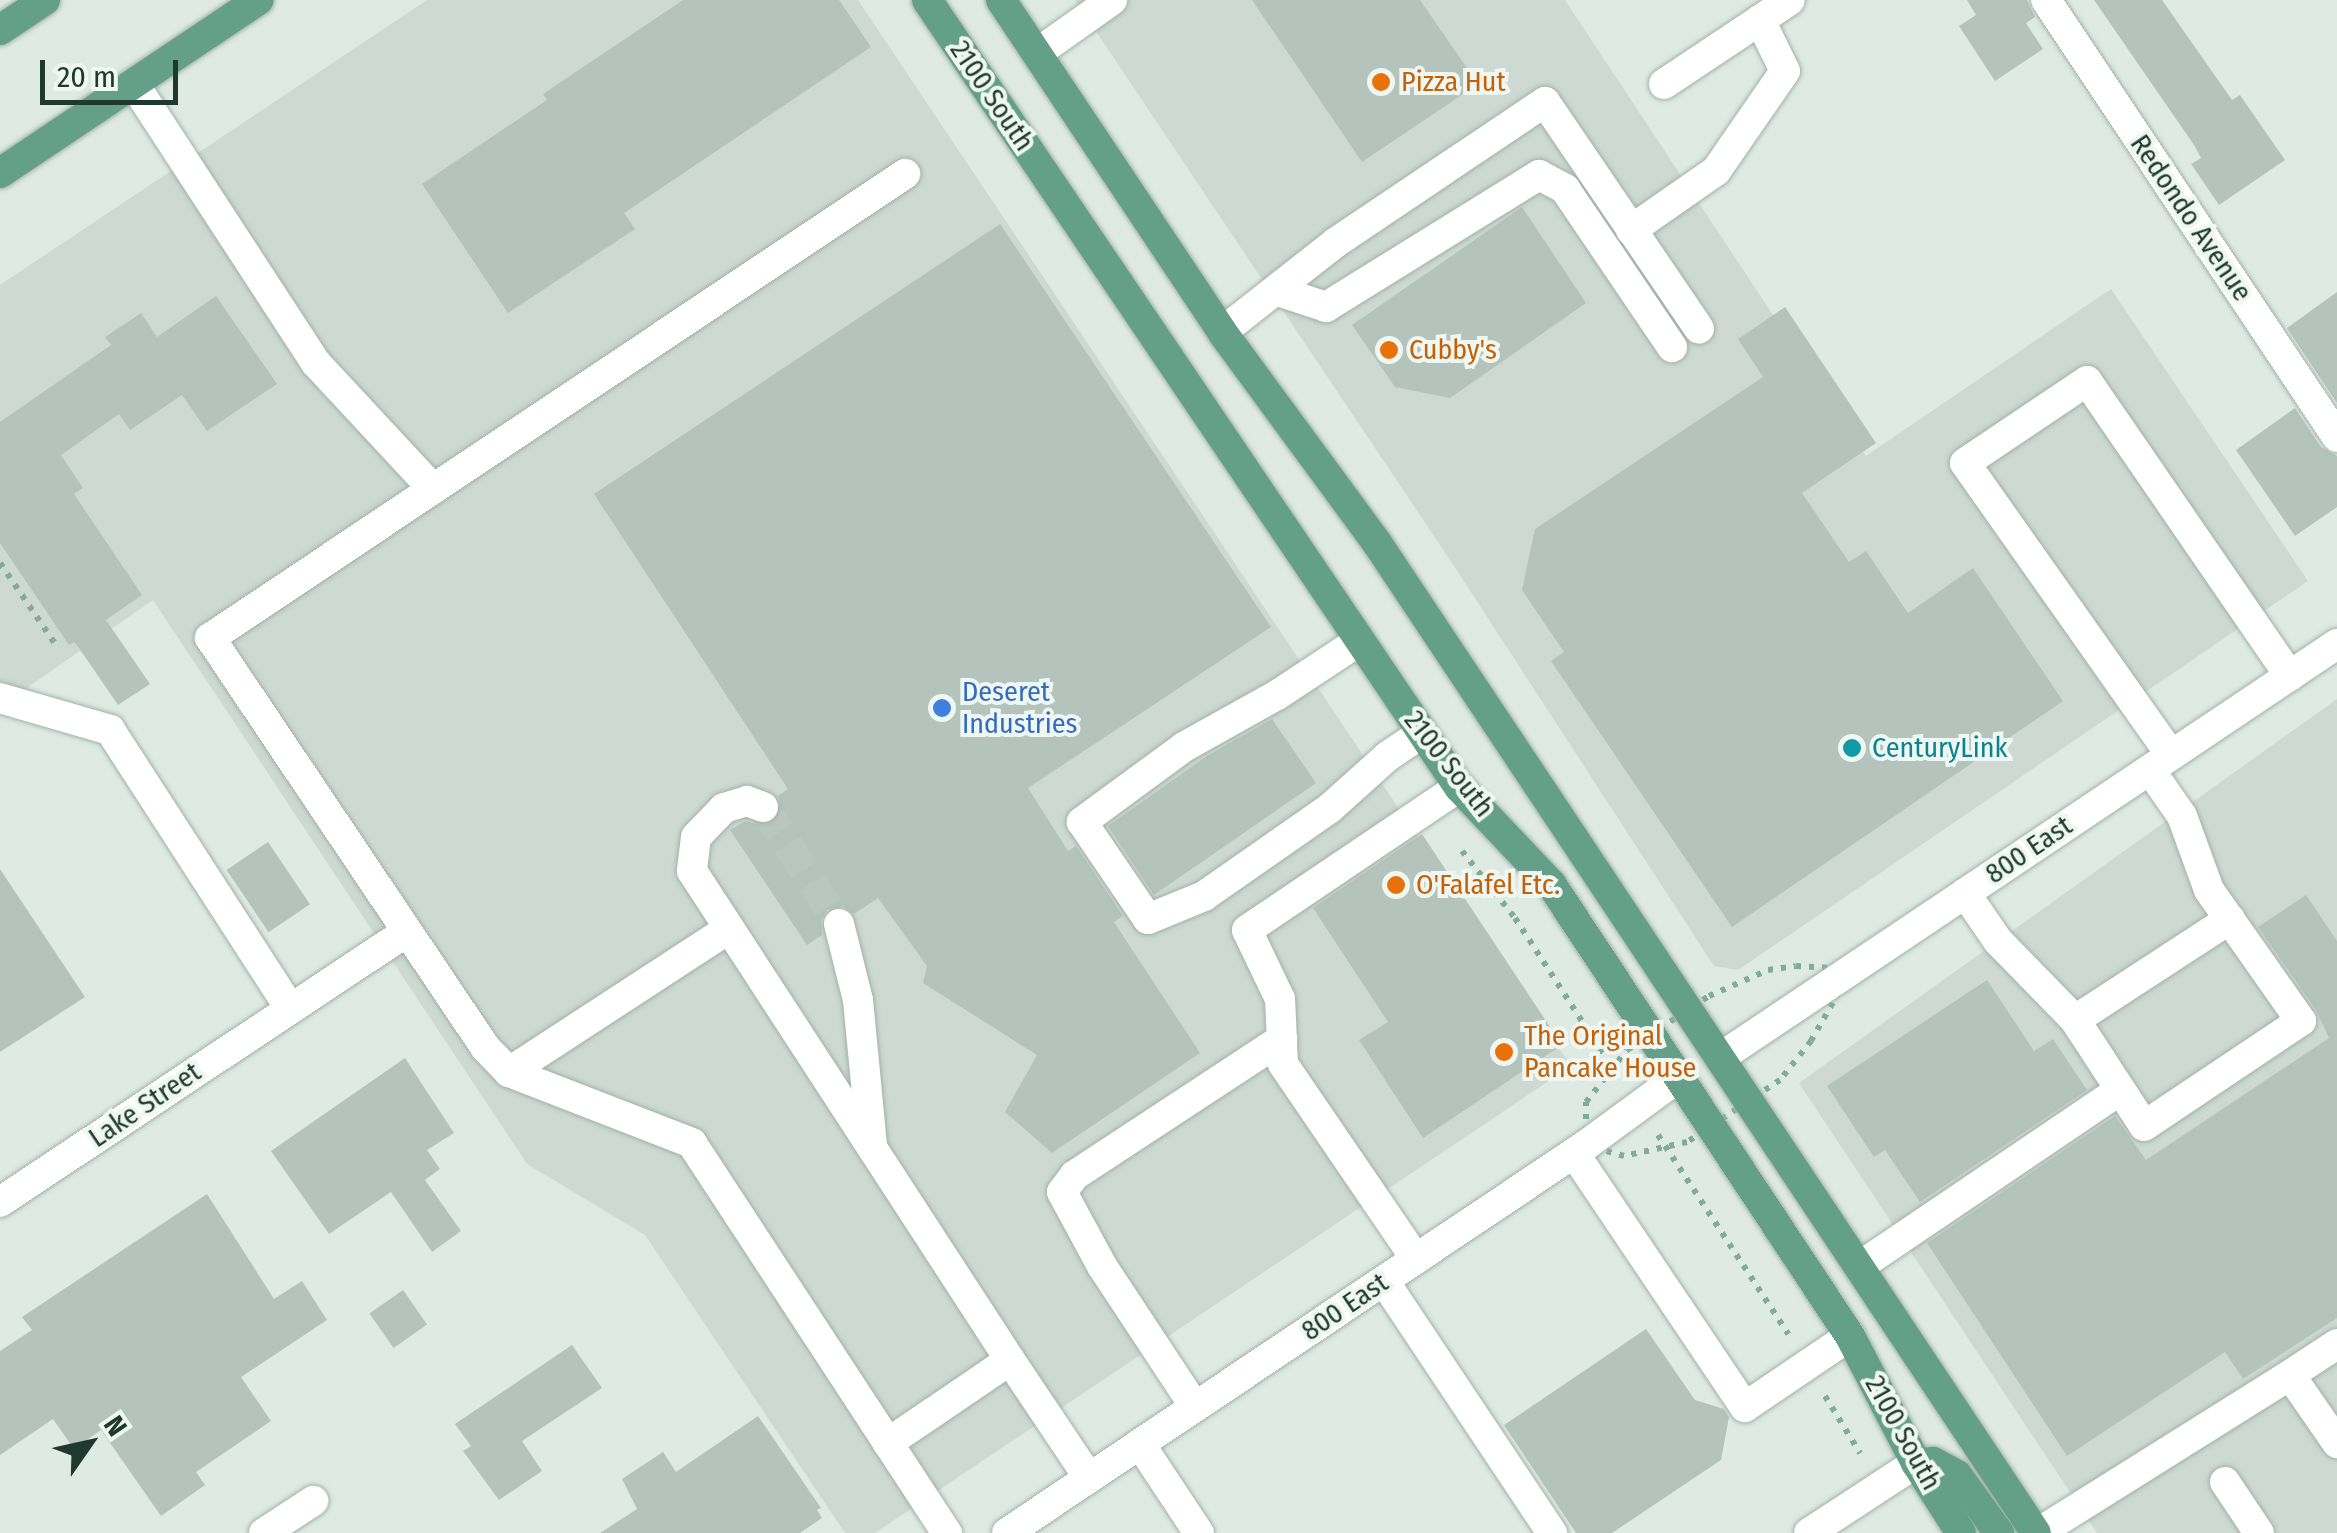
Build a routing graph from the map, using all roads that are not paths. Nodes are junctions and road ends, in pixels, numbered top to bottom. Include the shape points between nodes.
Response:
1 (44, 0) edge
2 (258, 0) edge
3 (927, 0) edge
4 (1001, 0) edge
5 (1112, 0) edge
6 (1790, 0) edge
7 (2046, 0) edge
8 (1760, 20) junction
9 (0, 30) edge
10 (1036, 53) junction
11 (134, 84) junction
12 (1664, 84) dead end
13 (0, 173) edge
14 (905, 174) dead end
15 (1631, 230) junction
16 (1278, 291) junction
17 (1699, 330) dead end
18 (1222, 332) junction
19 (1672, 346) dead end
20 (2337, 436) edge
21 (432, 489) junction
22 (1359, 641) junction
23 (2333, 656) edge
24 (2290, 676) junction
25 (0, 698) edge
26 (1422, 733) junction
27 (2161, 763) junction
28 (1460, 786) junction
29 (763, 807) dead end
30 (1965, 893) junction
31 (2230, 919) junction
32 (839, 924) tunnel mouth
33 (728, 929) junction
34 (408, 932) junction
35 (290, 1008) junction
36 (2075, 1020) junction
37 (1282, 1039) junction
38 (1721, 1057) junction
39 (509, 1072) junction
40 (1679, 1077) junction
41 (2120, 1090) junction
42 (872, 1149) junction
43 (1574, 1153) junction
44 (0, 1202) edge
45 (1416, 1260) junction
46 (1860, 1266) junction
47 (1384, 1281) junction
48 (1850, 1336) junction
49 (2337, 1344) edge
50 (1010, 1360) junction
51 (2290, 1375) junction
52 (1196, 1407) junction
53 (888, 1443) junction
54 (2337, 1443) edge
55 (1140, 1444) junction
56 (1916, 1463) junction
57 (1089, 1478) junction
58 (2225, 1482) dead end
59 (313, 1501) dead end
60 (264, 1533) edge
61 (947, 1533) edge
62 (1007, 1533) edge
63 (1198, 1533) edge
64 (1552, 1533) edge
65 (1809, 1533) edge
66 (1961, 1533) edge
67 (1998, 1533) edge
68 (2037, 1533) edge
69 (2260, 1533) edge

1 - 9 main road
2 - 11 main road
3 - 22 main road, 2100 South
4 - 10 main road, 2100 South
5 - 10 street
6 - 8 street
7 - 20 street, Redondo Avenue
8 - 12 street
8 - 15 street via 1785,71 1716,171
10 - 18 main road, 2100 South
11 - 13 main road
11 - 21 street via 316,363
14 - 21 street
15 - 16 street via 1544,102 1335,243
15 - 17 street
16 - 18 street
16 - 19 street via 1326,307 1539,175 1566,189
18 - 38 main road, 2100 South via 1377,543
21 - 34 street via 210,638
22 - 26 main road, 2100 South
22 - 26 street via 1184,747 1082,822 1148,920 1204,896
23 - 24 street, 800 East
24 - 27 street, 800 East
24 - 27 street via 2087,381 1965,463
25 - 35 street via 110,730
26 - 28 main road, 2100 South
27 - 30 street, 800 East
27 - 31 street via 2209,890
28 - 37 street via 1247,930 1280,998
28 - 40 main road, 2100 South via 1551,884
29 - 33 street via 746,801 724,808 696,837 692,871
30 - 36 street via 1998,940
30 - 38 street, 800 East
31 - 36 street
31 - 41 street via 2301,1022 2144,1126
32 - 42 street via 858,1000
33 - 39 street
33 - 42 street
34 - 35 street, Lake Street
34 - 39 street
35 - 44 street, Lake Street
36 - 41 street
37 - 45 street via 1283,1064
37 - 52 street via 1075,1175 1062,1192 1102,1266
38 - 46 main road, 2100 South
39 - 53 street via 692,1143
40 - 43 street, 800 East
40 - 48 main road, 2100 South
41 - 46 street
42 - 50 street
43 - 45 street, 800 East
43 - 48 street via 1746,1406
45 - 47 street, 800 East
46 - 68 main road, 2100 South
47 - 52 street, 800 East
47 - 64 street
48 - 56 main road, 2100 South
49 - 51 street
50 - 53 street
50 - 57 street
51 - 54 street
51 - 68 street
52 - 55 street, 800 East
53 - 61 street
55 - 57 street, 800 East
55 - 63 street
56 - 65 street
56 - 66 main road, 2100 South
56 - 67 main road via 1932,1462 1958,1476
57 - 62 street, 800 East
58 - 69 street
59 - 60 street

